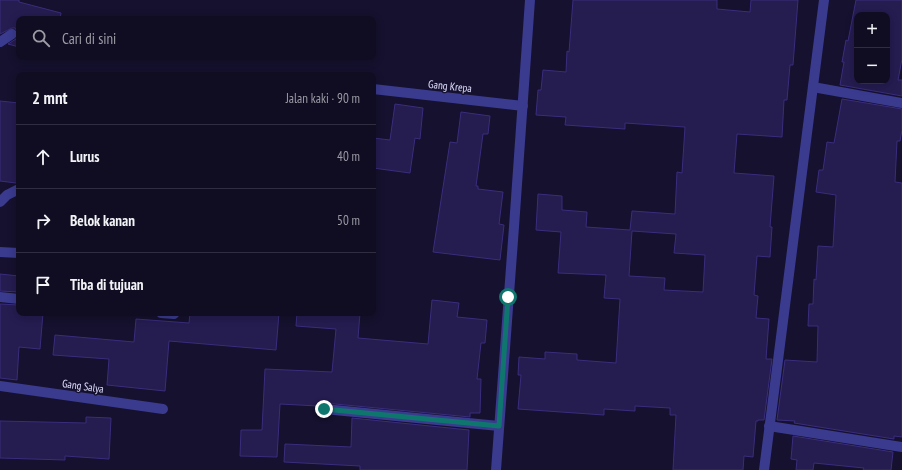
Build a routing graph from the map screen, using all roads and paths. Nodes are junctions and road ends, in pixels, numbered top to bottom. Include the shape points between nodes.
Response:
1 (530, 0) edge
2 (824, 0) edge
3 (12, 34) dead end
4 (0, 42) edge
5 (813, 87) junction
6 (376, 89) edge
7 (902, 103) edge
8 (523, 106) junction
9 (16, 191) edge
10 (0, 202) edge
11 (0, 252) edge
12 (16, 254) edge
13 (0, 297) edge
14 (16, 299) edge
15 (0, 386) edge
16 (163, 409) dead end
17 (324, 409) dead end
18 (499, 426) junction
19 (769, 426) junction
20 (902, 447) edge
21 (496, 470) edge
22 (764, 470) edge

1 - 8 street
2 - 5 street
3 - 4 street
5 - 7 street
5 - 19 street
6 - 8 street, Gang Krepa
8 - 18 street
9 - 10 street
11 - 12 street
13 - 14 street
15 - 16 street, Gang Salya
17 - 18 street
18 - 21 street
19 - 20 street
19 - 22 street

